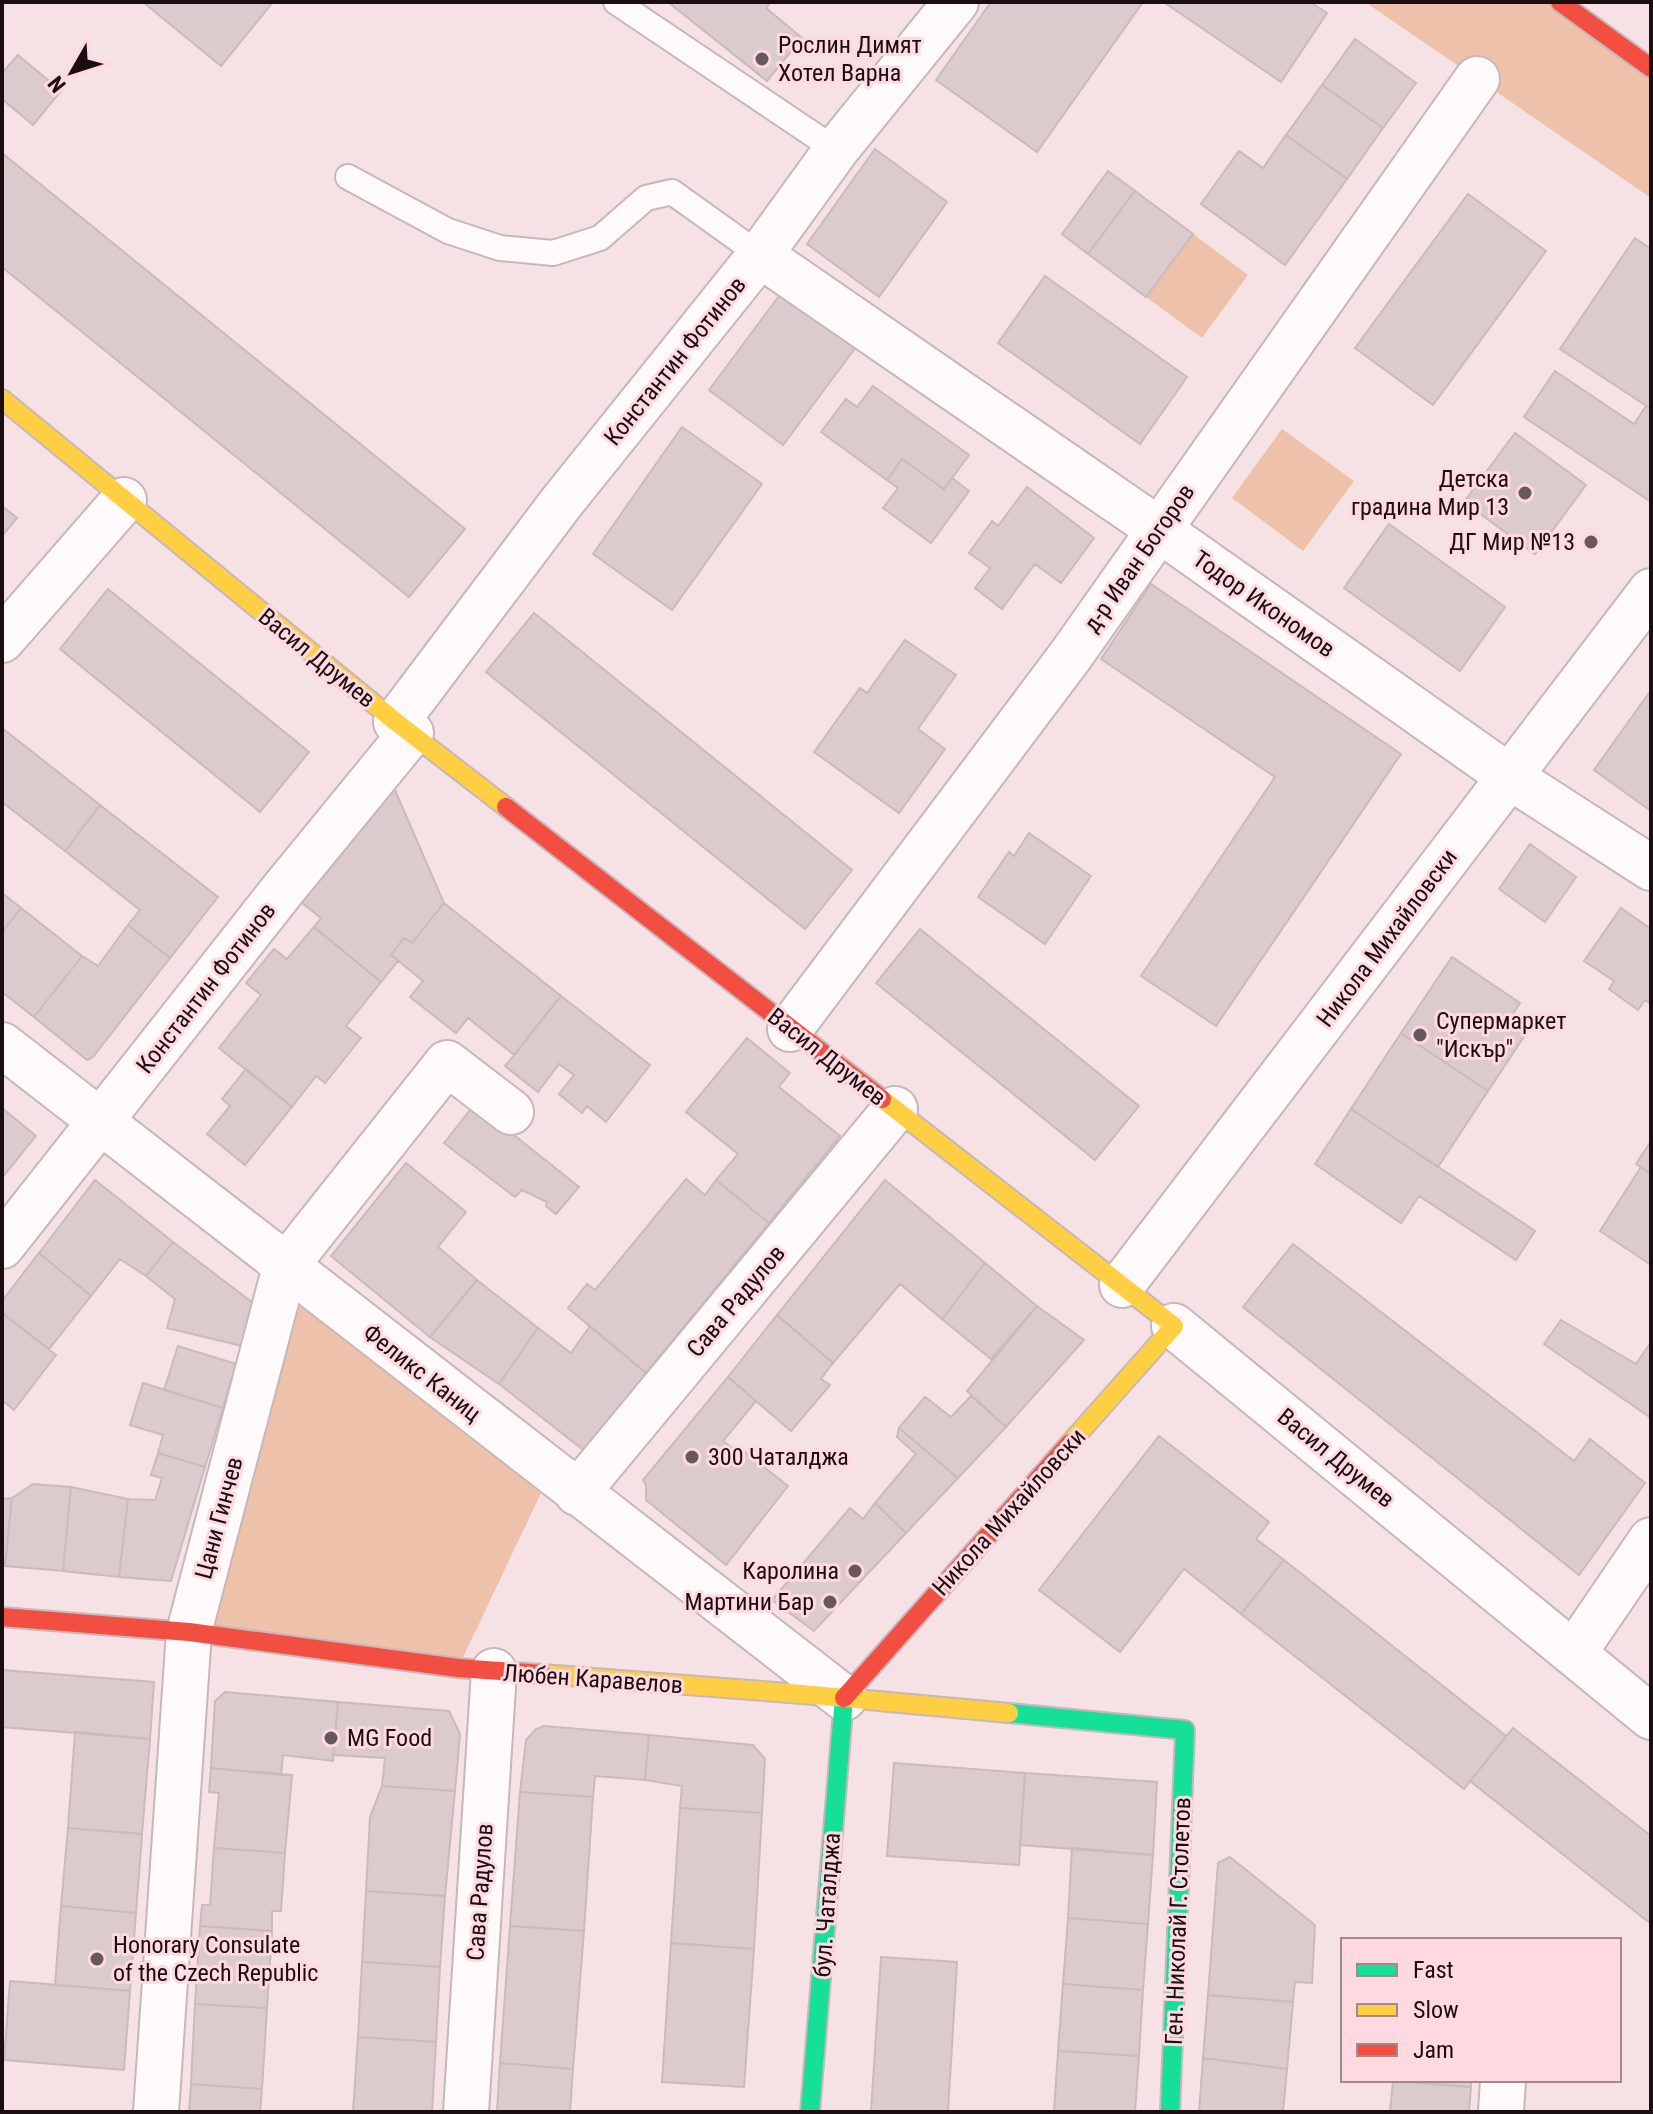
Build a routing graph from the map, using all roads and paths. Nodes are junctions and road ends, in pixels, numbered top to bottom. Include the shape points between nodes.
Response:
1 (616, 2) edge
2 (956, 2) edge
3 (1560, 2) edge
4 (1651, 68) edge
5 (1477, 79) dead end
6 (836, 150) junction
7 (348, 177) dead end
8 (760, 255) junction
9 (2, 399) edge
10 (124, 500) junction
11 (1158, 529) junction
12 (1651, 591) edge
13 (2, 640) edge
14 (404, 727) junction
15 (1510, 777) junction
16 (1651, 868) edge
17 (790, 1029) junction
18 (2, 1045) edge
19 (895, 1109) junction
20 (511, 1112) dead end
21 (99, 1123) junction
22 (2, 1246) edge
23 (285, 1267) junction
24 (1122, 1285) junction
25 (1174, 1326) junction
26 (577, 1493) junction
27 (1651, 1540) edge
28 (2, 1617) edge
29 (189, 1632) junction
30 (1574, 1653) junction
31 (494, 1671) junction
32 (844, 1698) junction
33 (1651, 1717) edge
34 (1185, 1730) joint
35 (1503, 2082) edge
36 (156, 2112) edge
37 (466, 2112) edge
38 (810, 2112) edge
39 (1170, 2112) edge
40 (1501, 2112) edge

1 - 6 lane
2 - 6 street, Константин Фотинов
3 - 4 street
5 - 11 street, д-р Иван Богоров
6 - 8 street, Константин Фотинов
7 - 8 lane via 448,231 500,248 553,253 600,238 646,198 672,192
8 - 11 street, Тодор Икономов
8 - 14 street, Константин Фотинов via 561,503
9 - 10 street, Васил Друмев
10 - 13 street
10 - 14 street, Васил Друмев
11 - 15 street, Тодор Икономов
11 - 17 street, д-р Иван Богоров via 1071,655
12 - 15 street, Никола Михайловски
14 - 17 street, Васил Друмев
14 - 21 street, Константин Фотинов
15 - 16 street, Тодор Икономов
15 - 24 street, Никола Михайловски
17 - 19 street, Васил Друмев
18 - 21 street, Феликс Каниц
19 - 24 street, Васил Друмев
19 - 26 street, Сава Радулов
20 - 23 street, Цани Гинчев via 447,1063
21 - 22 street, Константин Фотинов
21 - 23 street, Феликс Каниц
23 - 26 street, Феликс Каниц
23 - 29 street, Цани Гинчев
24 - 25 street, Васил Друмев
25 - 30 street, Васил Друмев
25 - 32 street, Никола Михайловски
26 - 32 street, Феликс Каниц
27 - 30 street
28 - 29 street, Любен Каравелов
29 - 31 street, Любен Каравелов
29 - 36 street, Цани Гинчев
30 - 33 street, Васил Друмев
31 - 32 street, Любен Каравелов
31 - 37 street, Сава Радулов
32 - 34 street, Любен Каравелов
32 - 38 street, бул. Чаталджа
34 - 39 street, Ген. Николай Г. Столетов
35 - 40 street

